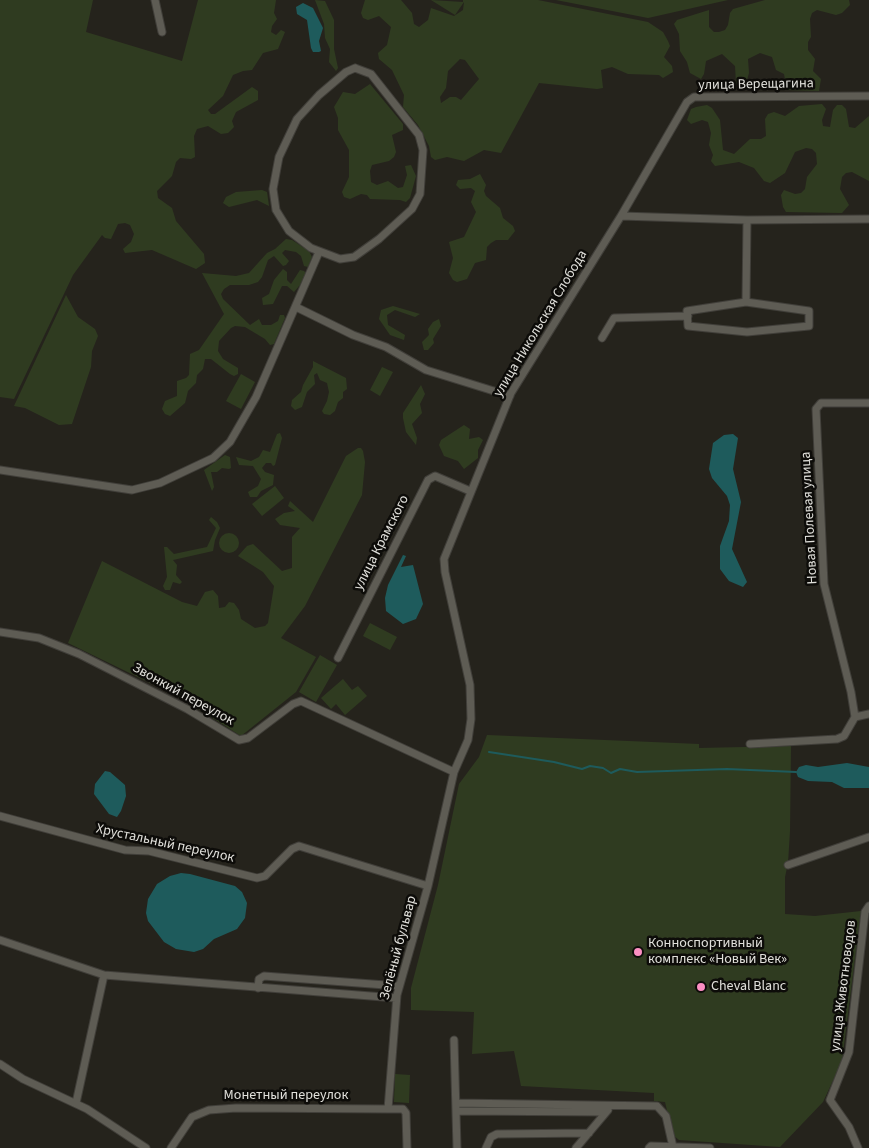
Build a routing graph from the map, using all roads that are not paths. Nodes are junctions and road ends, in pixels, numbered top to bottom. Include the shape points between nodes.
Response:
1 (154, 0) edge
2 (162, 32) dead end
3 (869, 96) edge
4 (621, 216) junction
5 (869, 219) edge
6 (747, 220) junction
7 (319, 252) junction
8 (746, 302) junction
9 (296, 307) junction
10 (688, 316) junction
11 (602, 338) dead end
12 (510, 396) junction
13 (869, 403) edge
14 (0, 470) edge
15 (470, 491) junction
16 (0, 632) edge
17 (338, 658) dead end
18 (869, 714) edge
19 (855, 717) junction
20 (750, 744) dead end
21 (454, 772) junction
22 (0, 816) edge
23 (869, 837) edge
24 (788, 865) dead end
25 (428, 886) junction
26 (869, 906) edge
27 (0, 940) edge
28 (104, 975) junction
29 (399, 986) junction
30 (258, 988) junction
31 (396, 998) junction
32 (454, 1040) dead end
33 (0, 1064) edge
34 (76, 1103) junction
35 (613, 1104) junction
36 (457, 1107) junction
37 (388, 1108) junction
38 (606, 1112) junction
39 (589, 1133) junction
40 (673, 1147) junction
41 (146, 1148) edge
42 (171, 1148) edge
43 (407, 1148) edge
44 (457, 1148) edge
45 (486, 1148) edge
46 (576, 1148) edge
47 (649, 1148) edge
48 (702, 1148) edge
49 (710, 1148) edge
50 (858, 1148) edge

1 - 2 street
3 - 4 street, улица Верещагина via 694,97 687,102
4 - 6 street
4 - 12 street, улица Никольская Слобода
5 - 6 street
6 - 8 street
7 - 7 street via 340,259 354,257 412,209 420,194 423,150 419,135 371,74 359,68 346,72 303,112 287,137 275,172 273,198 280,219 297,238
7 - 9 street
8 - 10 street via 687,311
8 - 10 street via 809,311 808,326 747,332 688,326
9 - 12 street via 386,347 426,370
9 - 14 street via 244,418 224,448 207,462 151,486 132,490
10 - 11 street via 614,318
12 - 15 street, улица Никольская Слобода
13 - 19 street, Новая Полевая улица via 822,403 816,409 824,584
15 - 17 street, улица Крамского via 435,476 428,480
15 - 21 street, улица Никольская Слобода via 444,559 471,696 469,735
16 - 21 street, Звонкий переулок via 34,637 72,651 187,709 239,740 248,738 301,701
18 - 19 street
19 - 20 street via 844,736 837,739
21 - 25 street, Зелёный бульвар
22 - 25 street, Хрустальный переулок via 125,850 149,851 257,878 265,876 299,846
23 - 24 street
25 - 29 street, Зелёный бульвар
26 - 50 street, улица Животноводов via 865,912 850,1052 830,1100 849,1127
27 - 28 street
28 - 30 street
28 - 34 street
29 - 30 street via 264,976 259,979
29 - 31 street, Зелёный бульвар
30 - 31 street
31 - 37 street, Зелёный бульвар
32 - 36 street
33 - 34 street
34 - 41 street
35 - 36 street
35 - 38 street
35 - 40 street via 651,1105 663,1110
36 - 38 street
36 - 44 street
37 - 42 street, Монетный переулок via 209,1110 192,1117
37 - 43 street via 406,1113
38 - 39 street
39 - 45 street via 497,1134 491,1137
39 - 46 street
40 - 47 street
40 - 48 street
48 - 49 street

